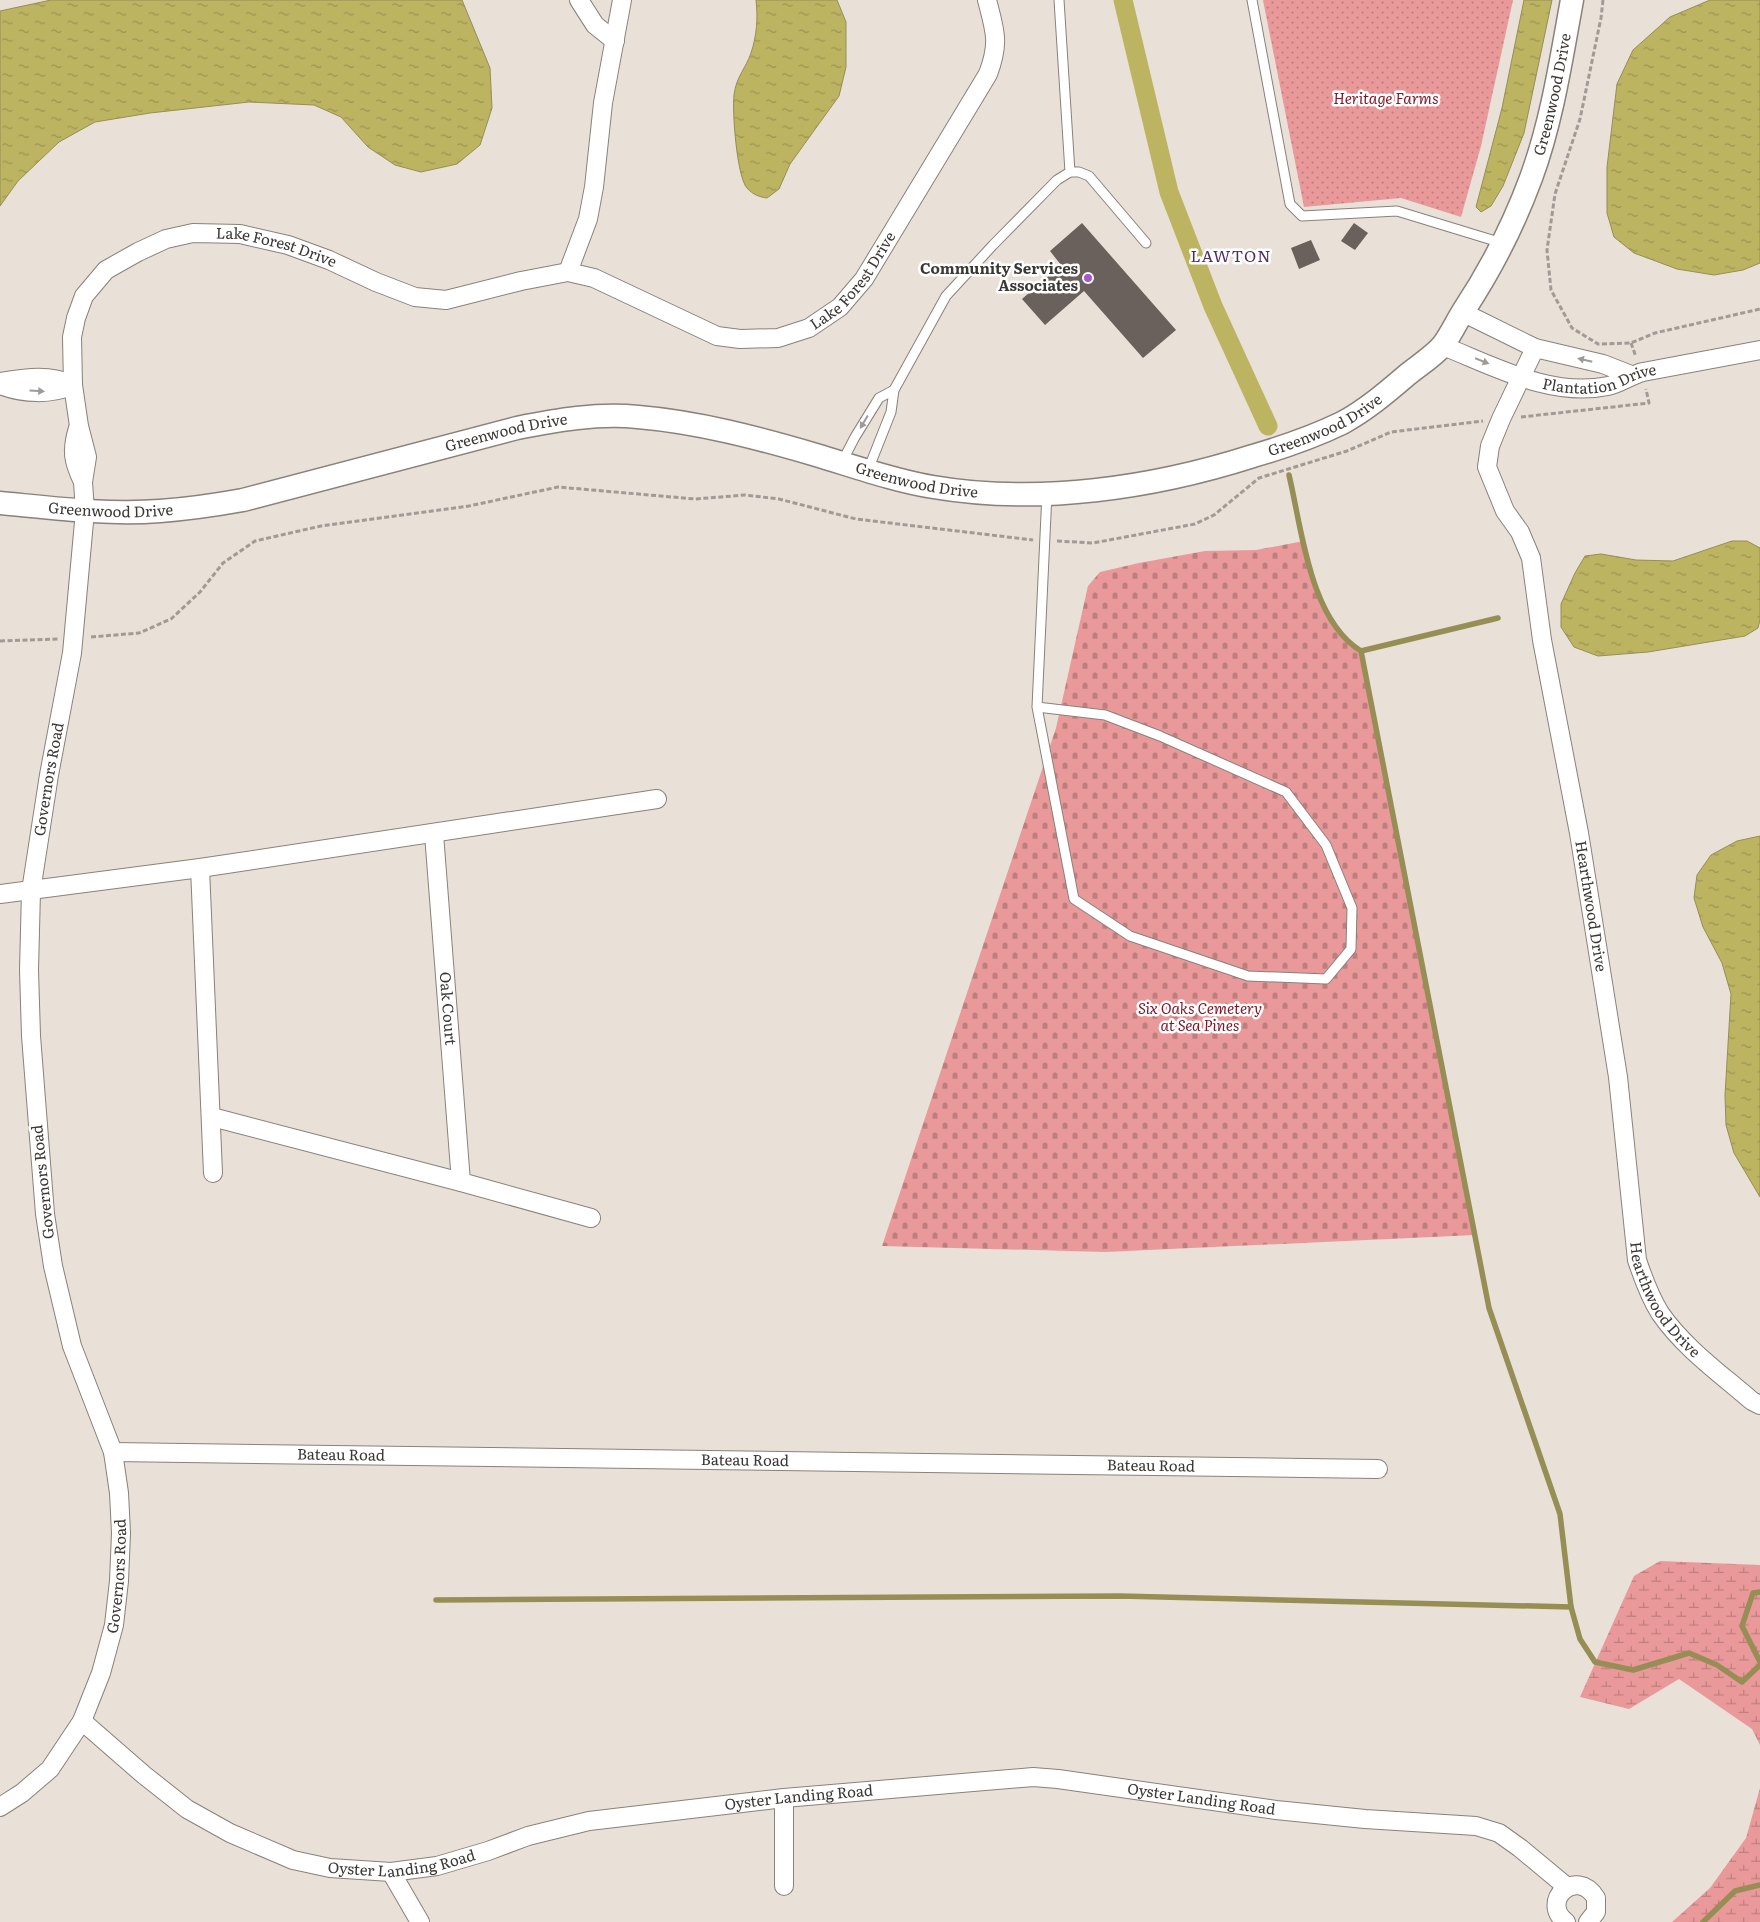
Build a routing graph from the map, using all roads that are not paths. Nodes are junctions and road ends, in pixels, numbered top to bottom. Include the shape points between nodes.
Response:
1 (579, 0) edge
2 (622, 0) edge
3 (987, 0) edge
4 (1059, 0) edge
5 (1252, 0) edge
6 (1572, 0) edge
7 (615, 41) junction
8 (1070, 172) junction
9 (1146, 243) dead end
10 (1502, 243) junction
11 (568, 272) junction
12 (1462, 312) junction
13 (1443, 346) junction
14 (1535, 348) junction
15 (1760, 350) edge
16 (1637, 373) junction
17 (1521, 377) junction
18 (0, 383) edge
19 (73, 385) junction
20 (894, 390) junction
21 (842, 462) junction
22 (868, 470) junction
23 (1048, 493) junction
24 (0, 503) edge
25 (85, 511) junction
26 (1037, 707) junction
27 (657, 799) dead end
28 (434, 834) junction
29 (200, 868) junction
30 (31, 891) junction
31 (0, 894) edge
32 (212, 1117) junction
33 (213, 1173) dead end
34 (461, 1182) junction
35 (591, 1218) dead end
36 (1760, 1406) edge
37 (113, 1452) junction
38 (1378, 1469) dead end
39 (82, 1721) junction
40 (784, 1798) junction
41 (0, 1807) edge
42 (391, 1872) junction
43 (784, 1886) dead end
44 (1567, 1887) junction
45 (420, 1922) edge
46 (1566, 1922) edge
47 (1588, 1922) edge

1 - 7 street via 595,25
2 - 7 street
3 - 11 street, Lake Forest Drive via 996,36 995,56 988,74 864,279 840,307 809,328 778,338 717,336 594,278
4 - 8 lane
5 - 10 lane via 1290,204 1302,216 1397,211
6 - 10 street, Greenwood Drive via 1543,139 1532,177
7 - 11 street via 603,103 588,219
8 - 9 lane via 1089,176
8 - 20 lane via 1057,180 946,296
10 - 12 street, Greenwood Drive
11 - 19 street, Lake Forest Drive via 446,300 415,298 288,245 240,234 193,233 166,239 106,270 84,296 72,337
12 - 13 street, Greenwood Drive
12 - 14 street
13 -> 17 street, Plantation Drive
13 - 23 street, Greenwood Drive via 1376,402 1311,438 1210,470 1161,481
16 -> 14 street
14 - 17 street, Hearthwood Drive
15 - 16 street, Plantation Drive
16 - 17 street, Plantation Drive via 1609,386 1579,389 1550,386
17 - 36 street, Hearthwood Drive via 1500,419 1490,446 1487,467 1531,558 1542,640 1579,832 1618,1077 1636,1260 1660,1313 1688,1346
18 - 19 street via 22,390 55,392
19 - 25 street, Lake Forest Drive via 87,456 83,482
20 -> 21 lane via 880,398
20 - 22 lane via 891,412
21 - 22 street, Greenwood Drive
21 - 25 street, Greenwood Drive via 699,426 636,416 560,419 243,500 158,512
22 - 23 street, Greenwood Drive via 939,488 981,493
23 - 26 lane
24 - 25 street, Greenwood Drive
25 - 30 street, Governors Road via 74,638
26 - 26 lane via 1074,899 1130,936 1248,976 1326,979 1351,949 1352,908 1326,845 1286,792 1105,715
27 - 28 street
28 - 29 street
28 - 34 street, Oak Court
29 - 30 street
29 - 32 street
30 - 31 street
30 - 37 street, Governors Road via 31,1036 45,1214 53,1266 72,1346
32 - 33 street
32 - 34 street
34 - 35 street
37 - 38 street, Bateau Road
37 - 39 street, Governors Road via 121,1533 114,1625
39 - 41 street, Governors Road via 50,1769
39 - 42 street, Oyster Landing Road via 187,1809 230,1833 294,1860 330,1868
40 - 42 street, Oyster Landing Road via 589,1822 528,1836 437,1866
40 - 43 street
40 - 44 street, Oyster Landing Road via 1033,1777 1286,1812 1476,1826 1499,1833
42 - 45 street
44 - 46 street via 1556,1903 1559,1915
44 - 47 street via 1580,1885 1596,1898 1596,1912

